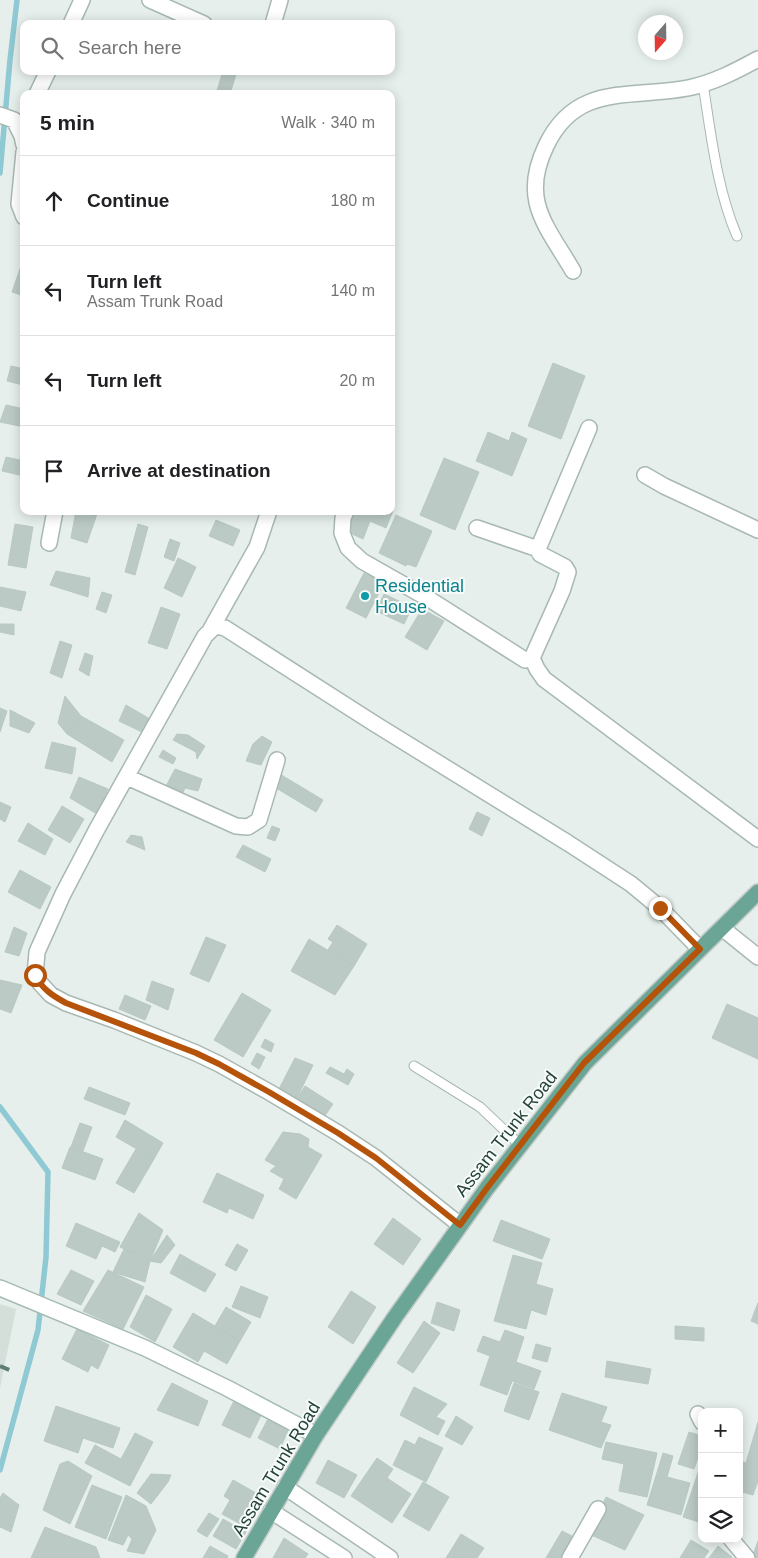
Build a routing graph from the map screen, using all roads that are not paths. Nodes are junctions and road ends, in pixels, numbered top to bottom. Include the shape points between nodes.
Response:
1 (82, 0) edge
2 (150, 0) edge
3 (280, 0) edge
4 (73, 20) edge
5 (195, 20) edge
6 (274, 20) edge
7 (758, 59) edge
8 (47, 75) edge
9 (704, 84) junction
10 (43, 90) edge
11 (14, 121) edge
12 (20, 132) edge
13 (20, 194) edge
14 (20, 207) edge
15 (737, 236) dead end
16 (573, 271) dead end
17 (589, 428) dead end
18 (645, 475) dead end
19 (54, 515) edge
20 (268, 515) edge
21 (345, 515) edge
22 (477, 528) dead end
23 (758, 530) edge
24 (49, 543) dead end
25 (538, 549) junction
26 (211, 629) junction
27 (532, 658) junction
28 (277, 760) dead end
29 (127, 777) junction
30 (758, 839) edge
31 (758, 892) edge
32 (722, 928) junction
33 (700, 949) junction
34 (758, 957) edge
35 (414, 1066) dead end
36 (520, 1145) junction
37 (460, 1225) junction
38 (0, 1288) edge
39 (316, 1436) junction
40 (285, 1486) junction
41 (598, 1509) dead end
42 (271, 1511) junction
43 (734, 1543) edge
44 (244, 1558) edge
45 (344, 1558) edge
46 (390, 1558) edge
47 (570, 1558) edge
48 (747, 1558) edge

1 - 4 street
2 - 5 street
3 - 6 street
7 - 9 street
8 - 10 street
9 - 15 lane via 714,154 728,217
9 - 16 street via 598,99 572,112 552,133 535,173 535,195 539,212
11 - 12 street
13 - 14 street
17 - 25 street
18 - 23 street
19 - 24 street
20 - 26 street via 257,547
21 - 27 street via 342,533 348,548 362,560 525,660
22 - 25 street
25 - 27 street via 540,554 566,567 568,572
26 - 29 street
26 - 33 street via 215,626 225,628 631,884
27 - 30 street via 544,679
28 - 29 street via 258,820 248,827 236,826
29 - 37 street via 67,886 37,952 35,975 40,983 66,1003 196,1053 269,1092 376,1158
31 - 32 main road, Assam Trunk Road
32 - 33 main road, Assam Trunk Road
32 - 34 street
33 - 36 main road, Assam Trunk Road via 584,1063
35 - 36 lane via 480,1107
36 - 37 main road, Assam Trunk Road
37 - 39 main road, Assam Trunk Road
38 - 39 street via 145,1348
39 - 40 main road, Assam Trunk Road
40 - 42 main road, Assam Trunk Road
40 - 46 street
41 - 47 street
42 - 44 main road, Assam Trunk Road
42 - 45 street
43 - 48 street

